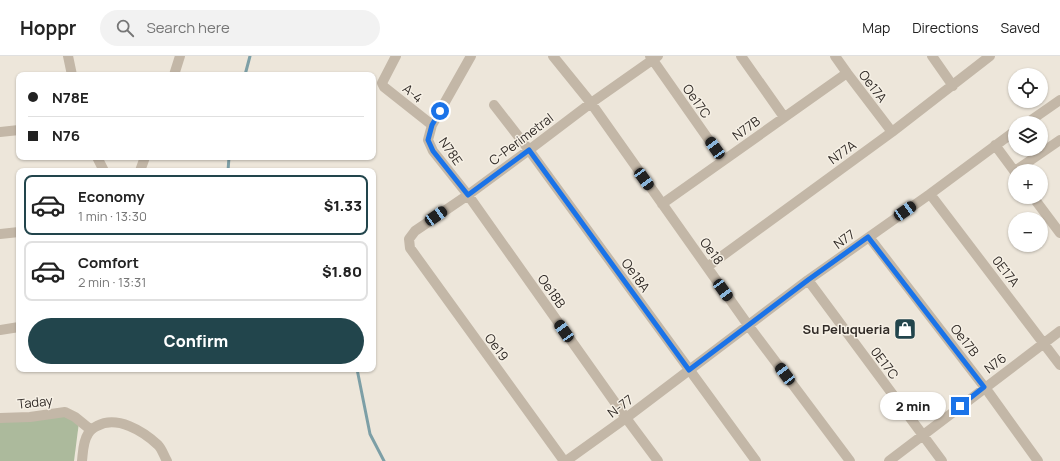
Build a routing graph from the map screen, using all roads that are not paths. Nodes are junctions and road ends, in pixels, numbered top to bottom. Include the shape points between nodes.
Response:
1 (68, 56) edge
2 (180, 56) edge
3 (396, 56) edge
4 (471, 56) edge
5 (553, 56) edge
6 (741, 56) edge
7 (835, 56) edge
8 (932, 56) edge
9 (990, 56) edge
10 (654, 57) edge
11 (71, 72) edge
12 (175, 72) edge
13 (847, 74) junction
14 (953, 86) junction
15 (1060, 100) edge
16 (591, 103) junction
17 (494, 105) dead end
18 (1037, 116) edge
19 (784, 117) junction
20 (432, 125) junction
21 (16, 130) edge
22 (0, 132) edge
23 (892, 132) junction
24 (1008, 136) edge
25 (1060, 140) edge
26 (995, 145) junction
27 (529, 150) junction
28 (724, 160) junction
29 (1010, 164) edge
30 (1025, 164) edge
31 (930, 194) junction
32 (468, 195) junction
33 (662, 204) junction
34 (1038, 204) edge
35 (16, 232) edge
36 (1060, 233) edge
37 (0, 234) edge
38 (868, 237) junction
39 (410, 248) joint
40 (707, 267) junction
41 (808, 280) junction
42 (748, 325) junction
43 (16, 327) edge
44 (0, 330) edge
45 (1060, 331) edge
46 (1044, 342) junction
47 (1060, 365) edge
48 (689, 370) junction
49 (984, 387) junction
50 (0, 418) edge
51 (626, 418) junction
52 (91, 430) junction
53 (923, 435) junction
54 (82, 461) edge
55 (167, 461) edge
56 (565, 461) edge
57 (658, 461) edge
58 (756, 461) edge
59 (850, 461) edge
60 (889, 461) edge
61 (942, 461) edge
62 (1038, 461) edge

1 - 11 street
2 - 12 street
3 - 20 street, A-4 via 383,79 384,87
4 - 20 street, N78E
5 - 16 street, Oe18
6 - 19 street
7 - 13 street, Oe17A
8 - 14 street
9 - 14 street, N77A
10 - 16 street, C-Perimetral
10 - 28 street, Oe17C
13 - 19 street, N77B
13 - 23 street, Oe17A
14 - 23 street, N77A
15 - 18 street
16 - 27 street, C-Perimetral
16 - 33 street, Oe18
17 - 27 street, Oe18A
19 - 28 street, N77B
20 - 32 street, N78E via 428,140 433,151
21 - 22 street
23 - 40 street, N77A
24 - 26 street, N77
25 - 30 street
26 - 29 street
26 - 31 street, N77
27 - 32 street, C-Perimetral
27 - 48 street, Oe18A
28 - 33 street, N77B
31 - 38 street, N77
31 - 46 street, 0E17A
32 - 39 street, C-Perimetral via 415,231 409,239
32 - 51 street, Oe18B
33 - 40 street, Oe18
34 - 36 street
35 - 37 street
38 - 41 street, N77
38 - 49 street, Oe17B
39 - 56 street, Oe19
40 - 42 street, Oe18
41 - 42 street, N77
41 - 53 street, 0E17C
42 - 48 street, N77
42 - 59 street, Oe18
43 - 44 street
45 - 46 street, N76
46 - 47 street, 0E17A
46 - 49 street, N76
48 - 51 street, N-77
48 - 58 street, Oe18A
49 - 53 street, N76
49 - 62 street, Oe17B
50 - 52 street, Taday via 65,412
51 - 56 street, N-77
51 - 57 street, Oe18B
52 - 54 street via 86,438
52 - 55 street via 106,422 133,427 159,446
53 - 60 street, N76
53 - 61 street, 0E17C

